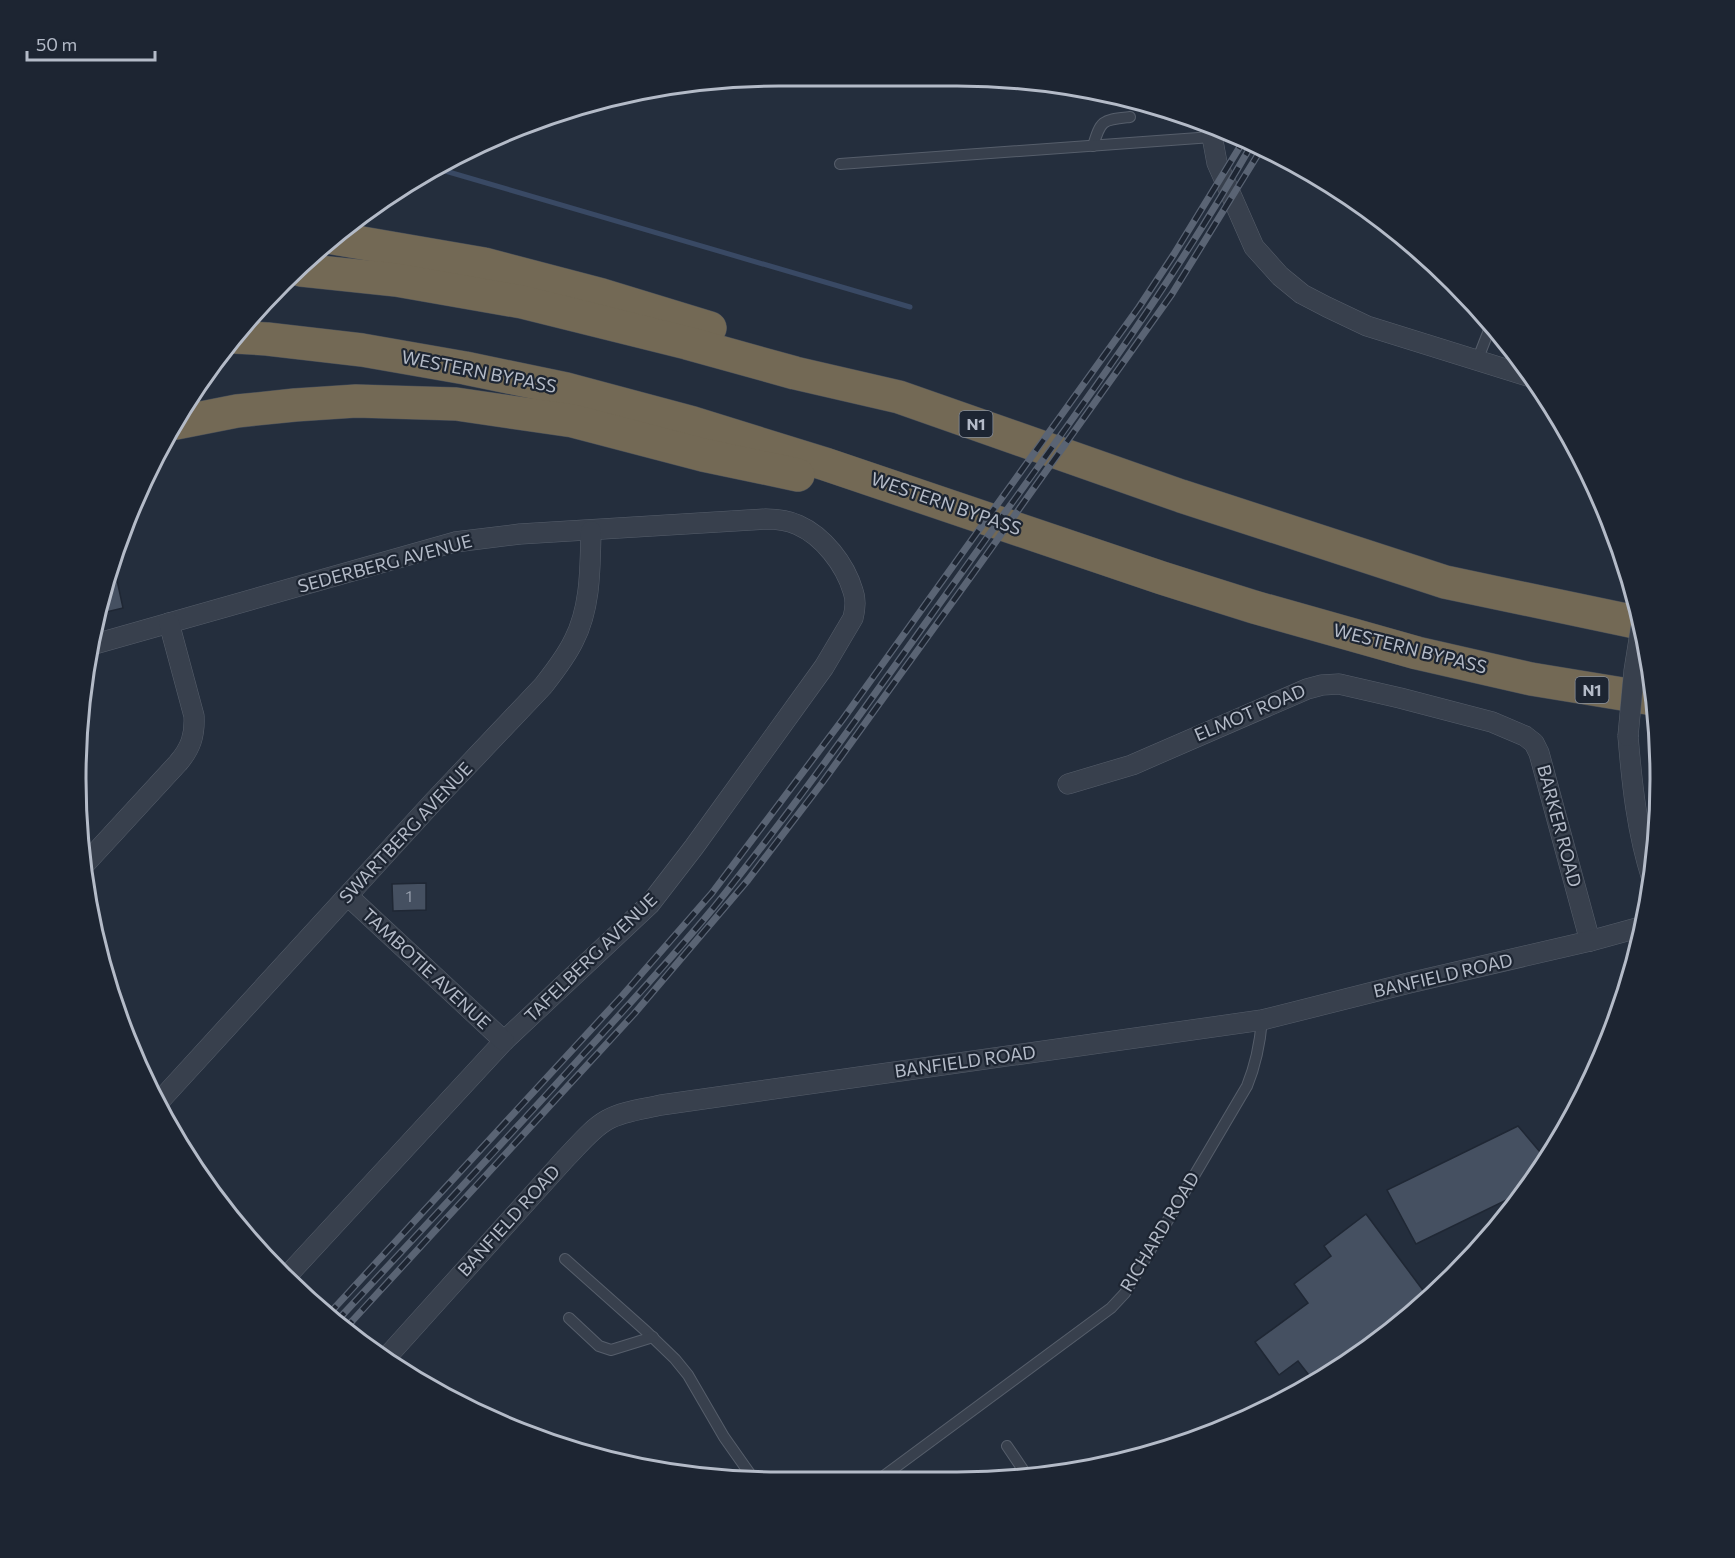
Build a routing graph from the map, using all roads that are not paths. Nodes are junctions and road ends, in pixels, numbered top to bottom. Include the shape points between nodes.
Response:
1 (1130, 117) dead end
2 (1205, 132) edge
3 (1212, 134) edge
4 (1093, 146) junction
5 (840, 164) dead end
6 (344, 240) edge
7 (308, 271) edge
8 (1487, 334) edge
9 (245, 338) edge
10 (1477, 361) junction
11 (1518, 373) edge
12 (899, 397) junction
13 (185, 421) edge
14 (970, 512) junction
15 (591, 531) junction
16 (825, 544) joint
17 (1631, 621) edge
18 (169, 623) junction
19 (99, 643) edge
20 (1637, 650) edge
21 (1645, 698) edge
22 (1507, 727) joint
23 (1068, 783) dead end
24 (1645, 853) edge
25 (90, 859) edge
26 (348, 896) junction
27 (1633, 929) edge
28 (1590, 941) junction
29 (1262, 1020) junction
30 (504, 1041) junction
31 (163, 1097) edge
32 (566, 1259) dead end
33 (291, 1271) edge
34 (568, 1318) dead end
35 (653, 1337) junction
36 (390, 1353) edge
37 (1007, 1446) dead end
38 (1023, 1469) edge
39 (748, 1471) edge
40 (891, 1472) edge

1 - 4 lane via 1106,120
2 - 4 lane
3 - 10 street via 1217,163 1254,247 1280,276 1302,294 1368,326
4 - 5 lane
6 - 12 highway via 484,264 602,295 805,357
7 - 12 highway, N1 via 396,280 522,302
8 - 10 lane
9 - 14 highway, WESTERN BYPASS / N1 via 362,351 566,389 693,423
10 - 11 street
12 - 17 highway, N1 via 1181,496 1445,582
13 - 14 highway via 237,411 356,400 456,404 573,421 703,455
14 - 21 highway, WESTERN BYPASS / N1 via 1213,594 1417,653 1531,679
15 - 16 street, SEDERBERG AVENUE via 766,519 799,525
15 - 18 street, SEDERBERG AVENUE via 455,542
15 - 26 street, SWARTBERG AVENUE via 585,608 575,638 559,666
16 - 30 street, TAFELBERG AVENUE via 854,592 855,610 824,667 650,904
18 - 19 street, SEDERBERG AVENUE
18 - 25 street via 194,716 192,741 187,753
20 - 24 street, bridge via 1628,736 1631,778
22 - 23 street, ELMOT ROAD via 1339,684 1322,685 1132,765
22 - 28 street, BARKER ROAD via 1534,743 1539,753
26 - 30 street, TAMBOTIE AVENUE
26 - 31 street, SWARTBERG AVENUE
27 - 28 street, BANFIELD ROAD
28 - 29 street, BANFIELD ROAD
29 - 36 street, BANFIELD ROAD via 661,1105 616,1116 588,1135 565,1159
29 - 40 lane, RICHARD ROAD via 1260,1046 1247,1086 1125,1293 1112,1308
30 - 33 street, TAFELBERG AVENUE
32 - 35 lane
34 - 35 lane via 599,1346 611,1350
35 - 39 lane via 688,1375
37 - 38 lane

